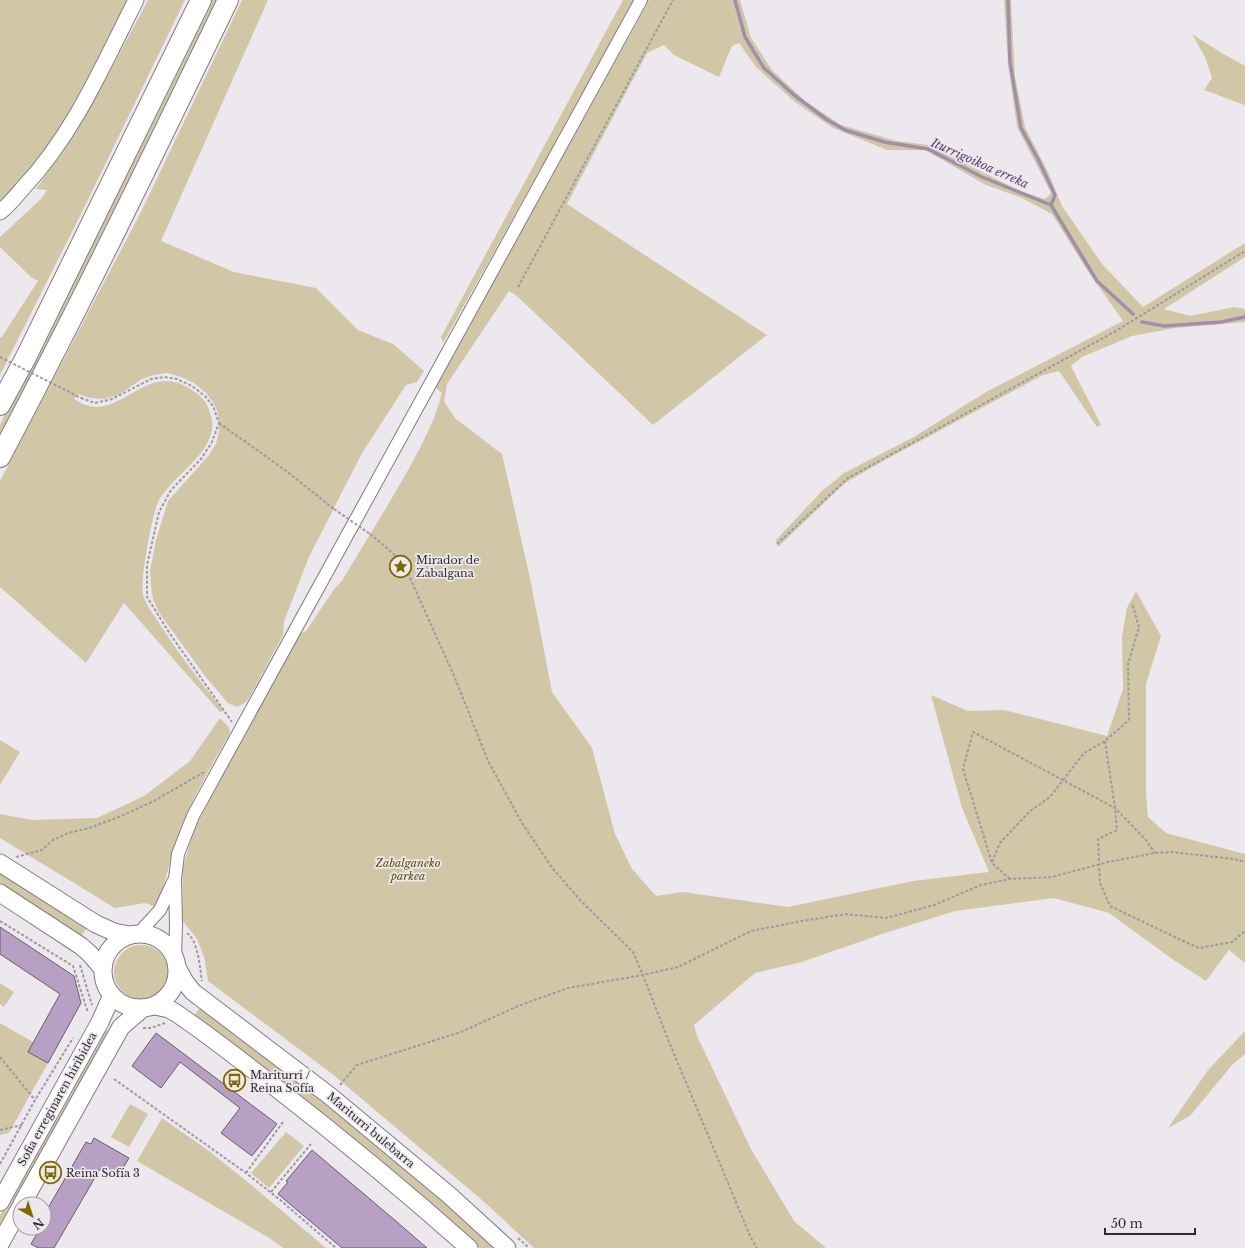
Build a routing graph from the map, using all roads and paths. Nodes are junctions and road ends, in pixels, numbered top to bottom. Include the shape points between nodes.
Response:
1 (136, 0) edge
2 (201, 0) edge
3 (228, 0) edge
4 (641, 0) edge
5 (673, 0) edge
6 (0, 212) edge
7 (1245, 251) edge
8 (518, 287) dead end
9 (0, 357) edge
10 (0, 406) edge
11 (219, 423) junction
12 (0, 457) edge
13 (777, 544) dead end
14 (1132, 603) dead end
15 (238, 731) junction
16 (1105, 741) junction
17 (222, 761) junction
18 (1064, 780) junction
19 (1115, 808) junction
20 (1155, 853) junction
21 (8, 860) edge
22 (1245, 862) edge
23 (992, 863) junction
24 (1100, 864) junction
25 (175, 879) junction
26 (1010, 879) junction
27 (0, 893) edge
28 (0, 921) edge
29 (176, 925) junction
30 (1245, 931) edge
31 (134, 934) junction
32 (77, 962) dead end
33 (177, 963) junction
34 (103, 969) junction
35 (643, 975) junction
36 (202, 982) dead end
37 (112, 995) junction
38 (149, 1007) junction
39 (96, 1015) junction
40 (167, 1023) dead end
41 (121, 1027) junction
42 (76, 1033) dead end
43 (0, 1057) edge
44 (114, 1079) dead end
45 (339, 1086) dead end
46 (35, 1100) junction
47 (283, 1122) dead end
48 (22, 1125) junction
49 (0, 1130) edge
50 (311, 1144) dead end
51 (0, 1164) edge
52 (246, 1173) junction
53 (270, 1193) junction
54 (26, 1196) edge
55 (0, 1202) edge
56 (12, 1222) edge
57 (0, 1244) edge
58 (336, 1248) edge
59 (469, 1248) edge
60 (508, 1248) edge
61 (757, 1248) edge

1 - 6 street via 70,127 41,169
2 - 10 highway
3 - 12 highway via 46,370
4 - 15 street
5 - 8 path
7 - 13 path via 1116,331 848,478
9 - 11 path, bridge via 95,403 112,399 151,379 177,379 205,396
11 - 15 path via 212,442 200,459 170,490 159,512 147,565 147,597
11 - 35 path, bridge via 370,534 395,555 406,569 455,678 488,761 522,823 553,869 582,902 633,952
14 - 16 path via 1139,627 1128,664 1129,720
15 - 17 street
16 - 18 path via 1084,753
16 - 19 path
17 - 21 path via 154,801 126,814 68,833 53,840 42,850
17 - 25 street via 193,816 178,854
18 - 19 path
18 - 23 path via 1050,797 1030,811 1000,843
18 - 23 path via 973,732 963,769
19 - 20 path
19 - 24 path via 1116,830 1098,840
20 - 22 path via 1172,852
20 - 24 path
21 - 31 main road via 96,924 114,932
23 - 26 path
24 - 26 path via 1052,877
24 - 30 path via 1100,883 1110,906 1181,940 1199,948 1232,942
25 - 29 street
25 - 31 street via 160,910
26 - 35 path via 981,885 934,905 886,918 846,914 751,931 678,967
27 - 34 main road via 81,946
28 - 39 path via 73,966
29 - 33 street
29 - 36 path via 190,934 196,947
31 - 33 main road via 150,935 160,939 169,947
31 - 34 main road via 119,940 111,948
32 - 39 path via 84,975
33 - 38 main road via 177,980 172,991 165,999
33 - 60 main road, Mariturri bulebarra via 185,982 193,992 330,1096
34 - 37 main road via 106,987
35 - 45 path via 568,988 518,1006 461,1032 357,1065
35 - 61 path
37 - 38 main road via 120,1003 131,1007
37 - 39 main road, Sofia erreginaren hiribidea
38 - 41 main road, Sofia erreginaren hiribidea
38 - 59 main road via 169,1009 180,1016 279,1090 344,1141
39 - 55 main road, Sofia erreginaren hiribidea
40 - 41 path via 133,1033
41 - 54 main road, Sofia erreginaren hiribidea
42 - 46 path
43 - 46 path
44 - 52 path
46 - 48 path
47 - 52 path
48 - 49 path
48 - 51 path
50 - 53 path
52 - 53 path
53 - 58 path
56 - 57 main road

